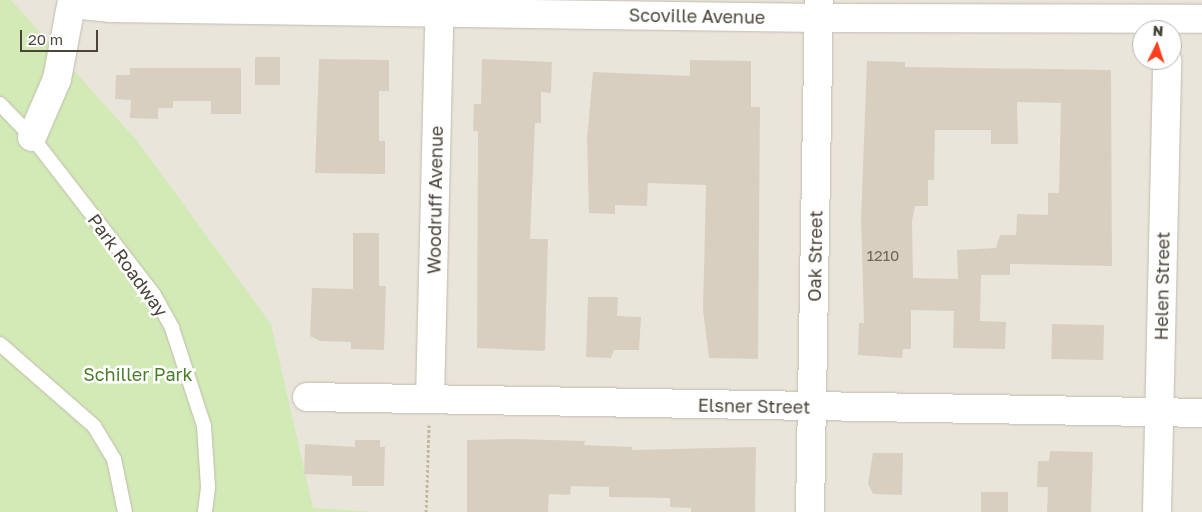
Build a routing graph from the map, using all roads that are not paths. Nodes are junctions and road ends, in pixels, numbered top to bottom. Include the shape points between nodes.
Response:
1 (72, 2) edge
2 (440, 6) edge
3 (819, 9) edge
4 (1168, 16) edge
5 (1202, 19) edge
6 (1167, 70) edge
7 (0, 104) edge
8 (32, 136) junction
9 (0, 344) edge
10 (307, 397) dead end
11 (430, 399) junction
12 (812, 407) junction
13 (1159, 413) junction
14 (1202, 413) edge
15 (125, 512) edge
16 (205, 512) edge
17 (810, 512) edge
18 (1157, 512) edge

1 - 2 street, Scoville Avenue via 111,8
1 - 8 street via 57,79
2 - 3 street, Scoville Avenue
2 - 11 street, Woodruff Avenue
3 - 4 street, Scoville Avenue
3 - 12 street, Oak Street
4 - 5 street, Scoville Avenue
6 - 13 street, Helen Street
7 - 8 lane, Park Roadway
8 - 16 lane, Park Roadway via 154,295 172,328 204,426 208,487
9 - 15 lane via 94,426 114,459
10 - 11 street, Elsner Street
11 - 12 street, Elsner Street
12 - 13 street, Elsner Street
12 - 17 street, Oak Street
13 - 14 street, Elsner Street
13 - 18 street, Helen Street

